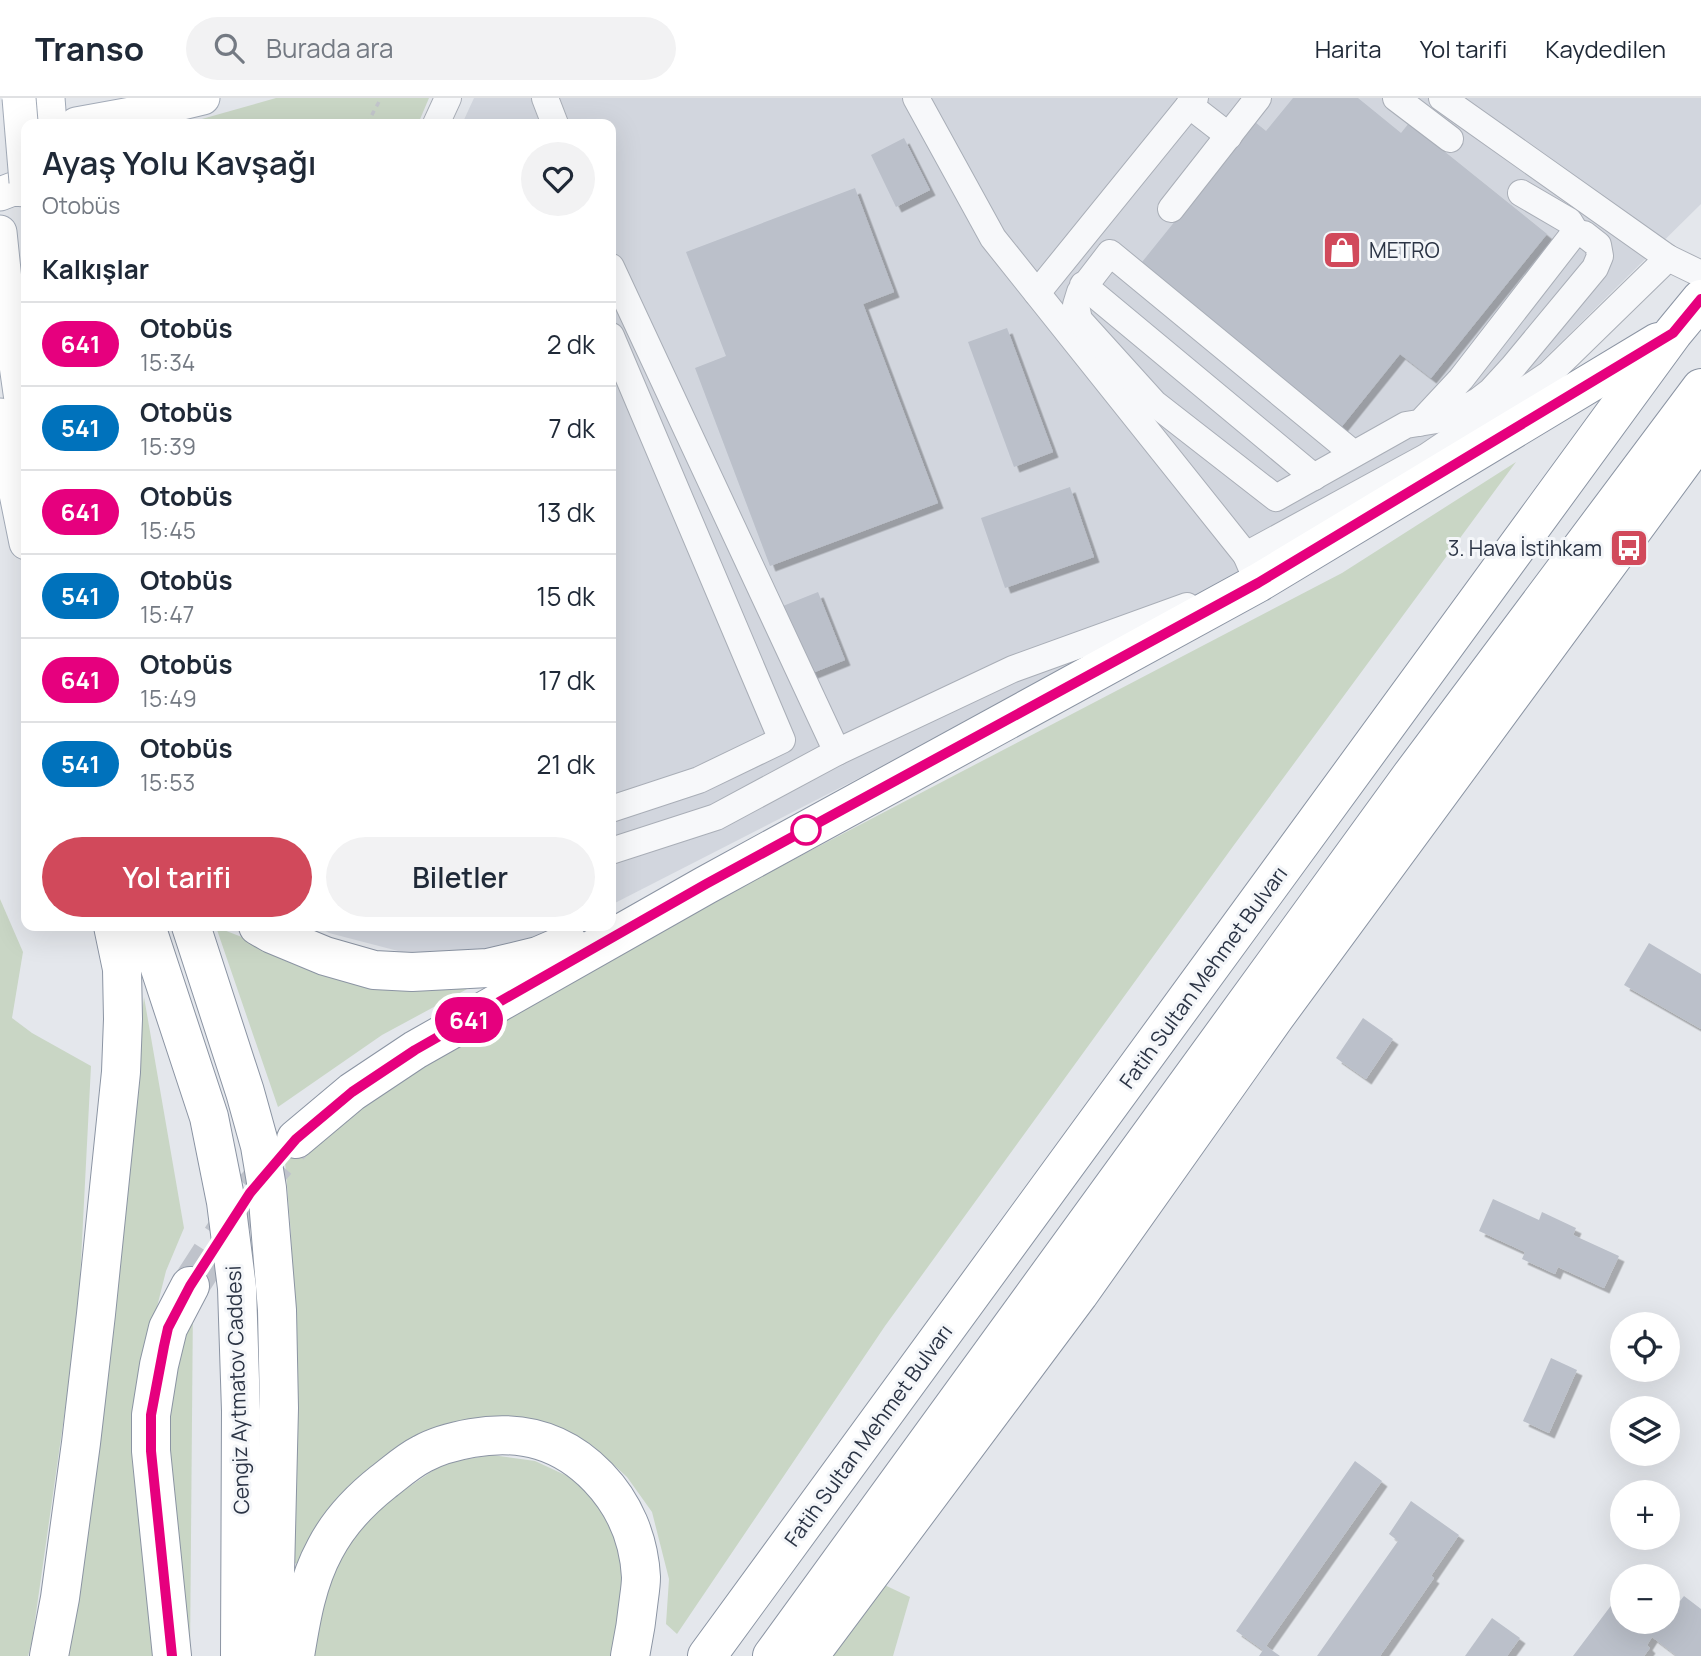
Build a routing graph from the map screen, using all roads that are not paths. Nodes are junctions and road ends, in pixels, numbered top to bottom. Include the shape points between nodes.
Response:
1 (19, 98) edge
2 (48, 98) edge
3 (203, 98) edge
4 (447, 98) edge
5 (545, 98) edge
6 (916, 98) edge
7 (1258, 98) edge
8 (1396, 98) edge
9 (1442, 98) edge
10 (1192, 101) edge
11 (50, 119) edge
12 (104, 119) edge
13 (438, 119) edge
14 (553, 119) edge
15 (21, 122) edge
16 (21, 129) edge
17 (0, 130) edge
18 (1229, 136) junction
19 (1450, 139) dead end
20 (21, 190) edge
21 (1521, 193) dead end
22 (0, 194) edge
23 (1171, 209) dead end
24 (0, 232) edge
25 (1577, 234) junction
26 (1668, 258) junction
27 (1701, 274) edge
28 (616, 278) edge
29 (1083, 285) junction
30 (1037, 293) junction
31 (1701, 299) edge
32 (1673, 333) junction
33 (616, 348) edge
34 (1701, 388) edge
35 (21, 400) edge
36 (0, 415) edge
37 (1413, 424) junction
38 (1701, 437) edge
39 (1379, 440) junction
40 (1354, 454) junction
41 (1426, 457) junction
42 (1398, 474) junction
43 (1314, 477) junction
44 (21, 518) edge
45 (1252, 570) junction
46 (837, 752) junction
47 (699, 780) junction
48 (616, 807) edge
49 (716, 817) junction
50 (616, 849) edge
51 (706, 884) junction
52 (616, 922) edge
53 (114, 931) edge
54 (148, 931) edge
55 (193, 931) edge
56 (267, 931) edge
57 (596, 931) edge
58 (296, 1139) tunnel mouth
59 (190, 1286) tunnel mouth
60 (953, 1409) junction
61 (49, 1656) edge
62 (172, 1656) edge
63 (240, 1656) edge
64 (273, 1656) edge
65 (296, 1656) edge
66 (630, 1656) edge
67 (707, 1656) edge
68 (772, 1656) edge
69 (802, 1656) edge
70 (809, 1656) edge

1 - 15 main road, bridge
2 - 11 main road
3 - 12 main road
4 - 13 street
5 - 14 street
6 - 30 street via 993,238
7 - 18 street
8 - 19 street
9 - 26 street
10 - 18 street
10 - 30 street
16 - 17 main road
18 - 23 street
20 - 22 main road
21 - 25 street via 1569,221
24 - 35 main road
25 - 37 street via 1461,379
25 - 37 street via 1598,245 1598,262 1513,367 1491,391 1450,418
26 - 27 street
26 - 41 street via 1549,374
28 - 46 street
29 - 40 street via 1110,253
29 - 43 street
29 - 43 street via 1076,305 1079,320 1154,403 1276,498
30 - 45 street
31 - 32 highway, Fatih Sultan Mehmet Bulvarı
32 - 45 highway
32 - 67 highway, Fatih Sultan Mehmet Bulvarı
33 - 47 street via 782,740
34 - 60 highway via 1411,776
36 - 44 main road
37 - 39 street
37 - 41 street
38 - 70 highway via 1282,1006 1071,1305
39 - 40 street
39 - 42 street
40 - 43 street
41 - 42 street
42 - 45 street
45 - 46 street via 1202,600 1013,670
45 - 51 highway
46 - 49 street
47 - 48 street
47 - 49 street
49 - 50 street
51 - 52 highway
51 - 58 highway via 415,1050 352,1092
53 - 61 highway via 122,968 121,1072 81,1443
54 - 63 highway, Cengiz Aytmatov Caddesi via 209,1117 237,1287 242,1411
55 - 64 highway, Cengiz Aytmatov Caddesi via 245,1092 267,1188 279,1408
56 - 57 highway via 325,956 374,970 412,972 488,968 538,956
59 - 62 highway via 168,1328 151,1415
60 - 68 highway
60 - 69 highway via 907,1499 819,1624
65 - 66 highway via 312,1576 352,1508 422,1454 447,1443 502,1435 537,1439 587,1466 628,1517 641,1578

